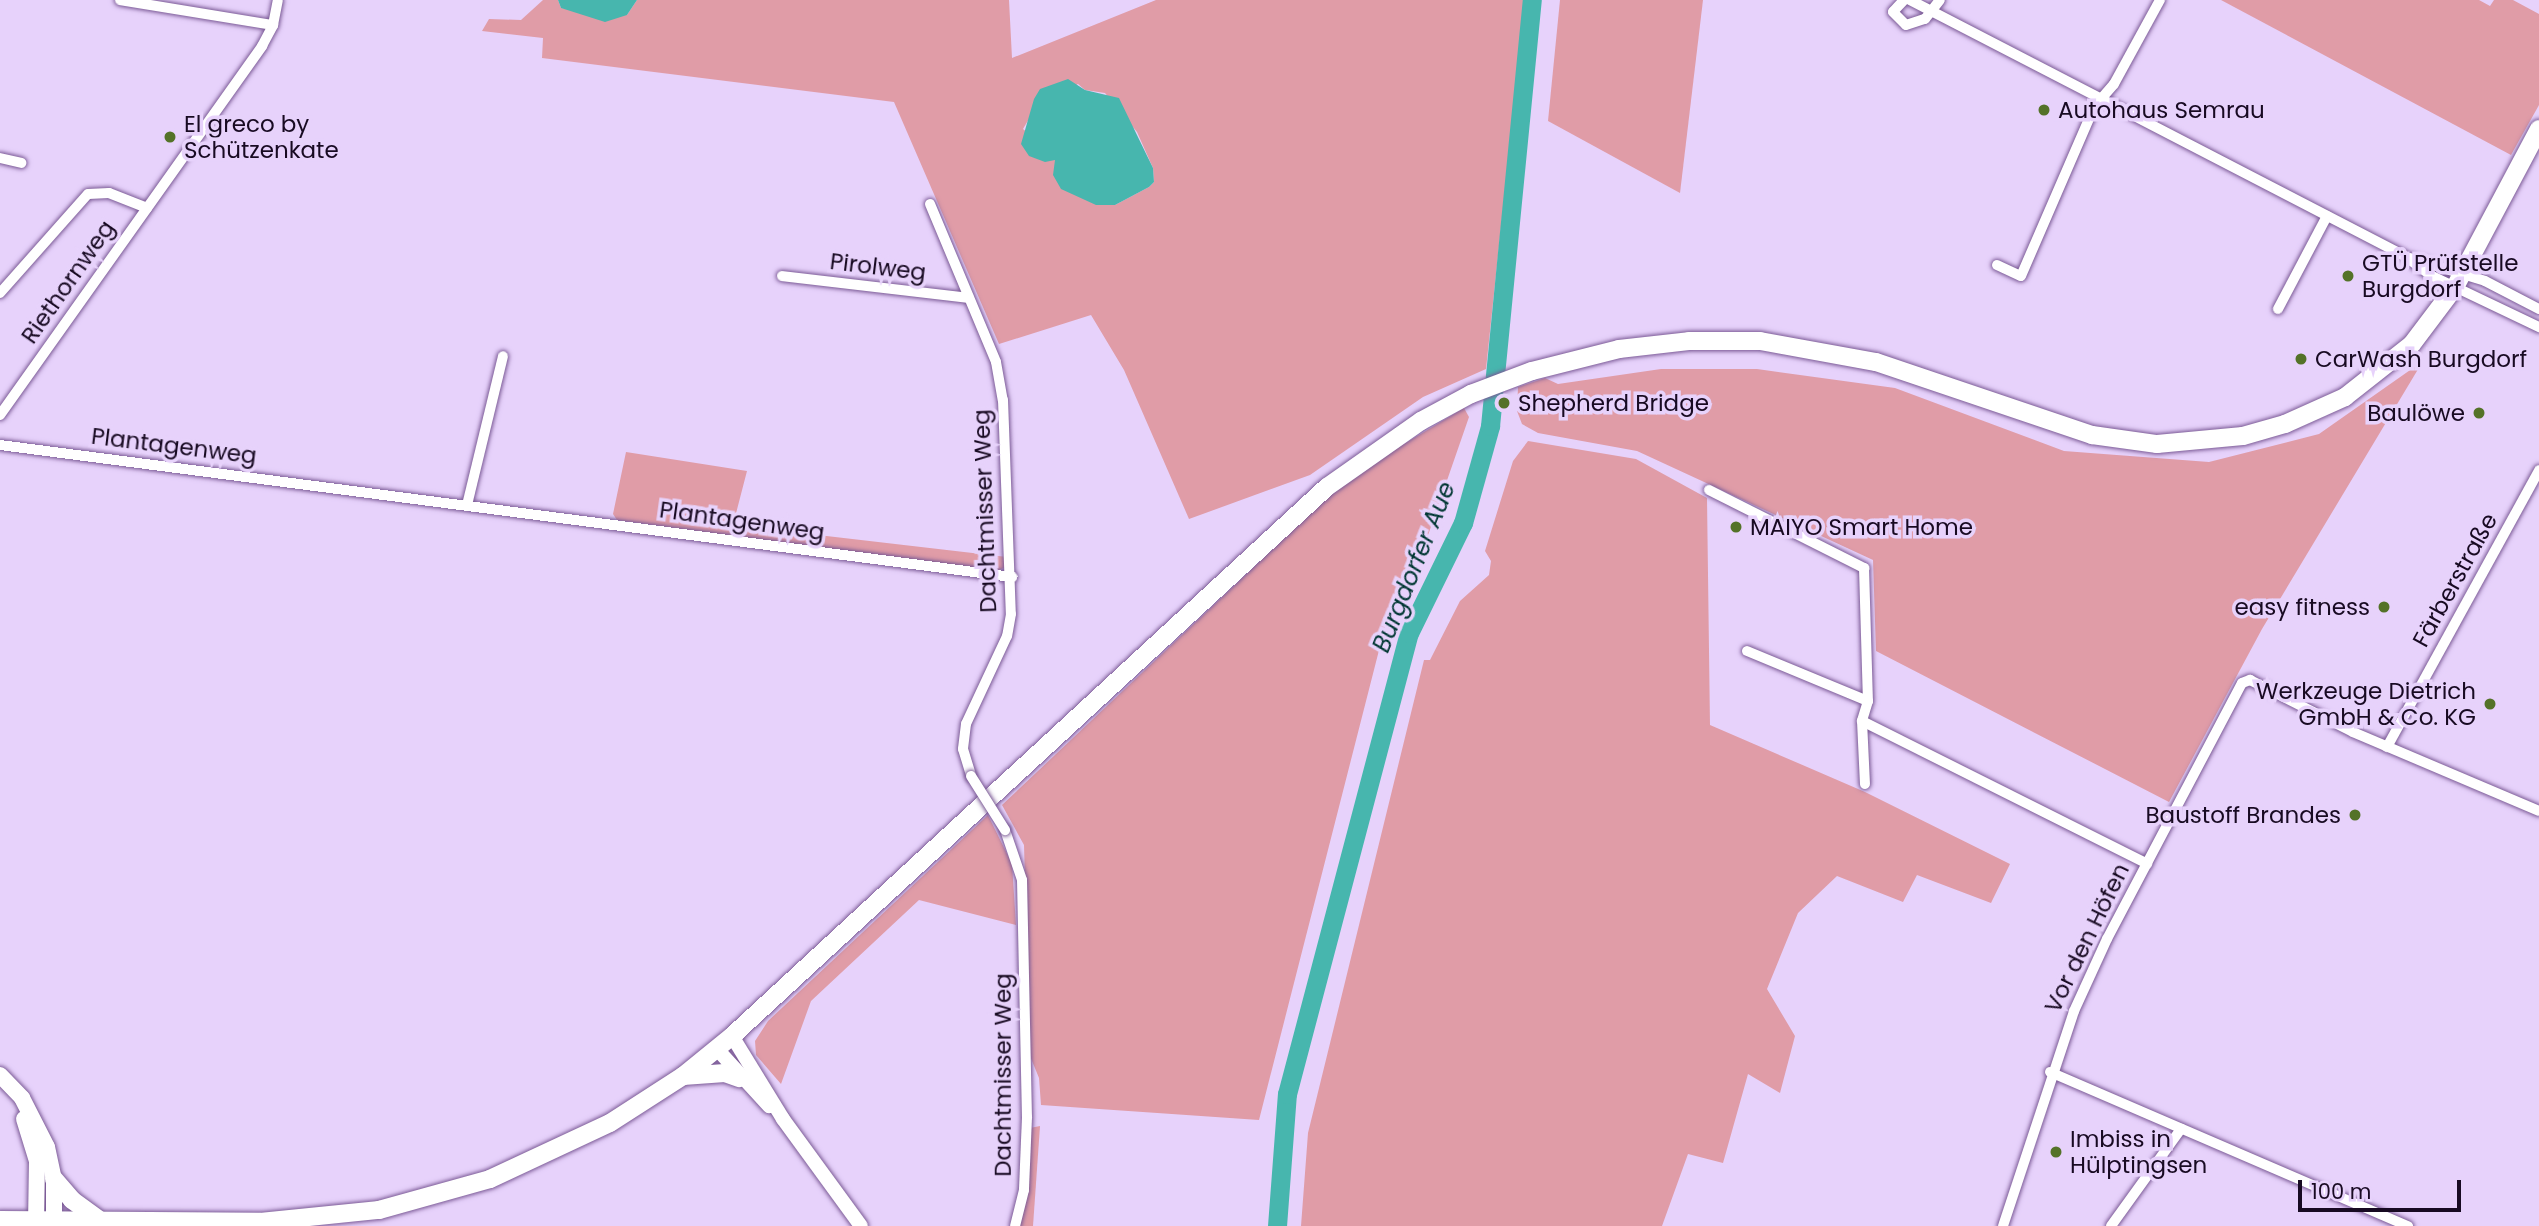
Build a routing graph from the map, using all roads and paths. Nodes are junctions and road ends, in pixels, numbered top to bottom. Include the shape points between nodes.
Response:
1 (121, 0) edge
2 (278, 0) edge
3 (1904, 0) edge
4 (1910, 0) edge
5 (1940, 0) edge
6 (2160, 0) edge
7 (1935, 11) junction
8 (273, 26) junction
9 (2102, 98) junction
10 (2539, 129) edge
11 (0, 158) edge
12 (21, 163) dead end
13 (930, 204) dead end
14 (147, 208) junction
15 (2327, 216) junction
16 (2407, 257) junction
17 (1997, 265) dead end
18 (782, 276) dead end
19 (2459, 280) junction
20 (0, 293) edge
21 (969, 299) junction
22 (2278, 309) dead end
23 (2539, 309) edge
24 (2539, 327) edge
25 (503, 356) dead end
26 (0, 415) edge
27 (0, 445) edge
28 (2539, 470) edge
29 (1709, 490) dead end
30 (2534, 492) edge
31 (467, 505) junction
32 (1012, 577) junction
33 (1747, 651) dead end
34 (1868, 701) junction
35 (1862, 721) junction
36 (2387, 747) junction
37 (1865, 784) dead end
38 (2539, 811) edge
39 (2147, 864) junction
40 (732, 1036) junction
41 (716, 1048) junction
42 (2050, 1072) junction
43 (0, 1075) edge
44 (683, 1076) junction
45 (739, 1078) junction
46 (0, 1084) edge
47 (783, 1119) junction
48 (2181, 1129) junction
49 (54, 1179) junction
50 (0, 1220) edge
51 (100, 1220) junction
52 (45, 1223) edge
53 (861, 1226) edge
54 (1016, 1226) edge
55 (2003, 1226) edge
56 (2111, 1226) edge
57 (2408, 1226) edge

1 - 8 street
2 - 8 street, Riethornweg
3 - 7 street via 1893,12 1906,25
4 - 7 street
5 - 7 street
6 - 9 street via 2114,85
7 - 9 street
8 - 14 street, Riethornweg
9 - 15 street
9 - 17 street via 2094,107 2021,276
10 - 19 main road
11 - 12 street
13 - 21 street, Dachtmisser Weg
14 - 20 street, Riethornweg via 109,193 88,194
14 - 26 street, Riethornweg
15 - 16 street
15 - 22 street
16 - 19 street
16 - 19 street
18 - 21 street, Pirolweg
19 - 23 street
19 - 24 street
19 - 40 main road via 2401,355 2345,397 2275,427 2200,442 2135,442 2092,435 1877,362 1784,344 1713,340 1654,344 1532,371 1472,394 1368,455 1289,520
21 - 32 street, Dachtmisser Weg via 996,362 1003,400
25 - 31 street
27 - 31 street, Plantagenweg
28 - 30 street, Färberstraße
29 - 34 street via 1864,568
30 - 36 street, Färberstraße
31 - 32 street, Plantagenweg
32 - 54 street, Dachtmisser Weg, bridge via 1007,636 965,724 963,749 971,776 1005,830 1022,880 1027,1117 1024,1190
33 - 34 street
34 - 35 street
35 - 37 street
35 - 39 street
36 - 38 street
36 - 39 street, Vor den Höfen via 2250,680 2242,683
39 - 42 street, Vor den Höfen via 2101,951
40 - 41 main road
40 - 47 street
41 - 44 main road
41 - 45 street
42 - 48 street
42 - 55 street, Vor den Höfen
43 - 49 main road via 22,1098 39,1126
44 - 45 main road via 725,1073
44 - 51 main road via 610,1123 546,1155 490,1179 379,1210 260,1222
45 - 47 street
46 - 52 main road via 30,1130
47 - 53 street
48 - 56 street
48 - 57 street
49 - 51 main road via 72,1200
49 - 52 main road
50 - 52 main road
51 - 52 main road

